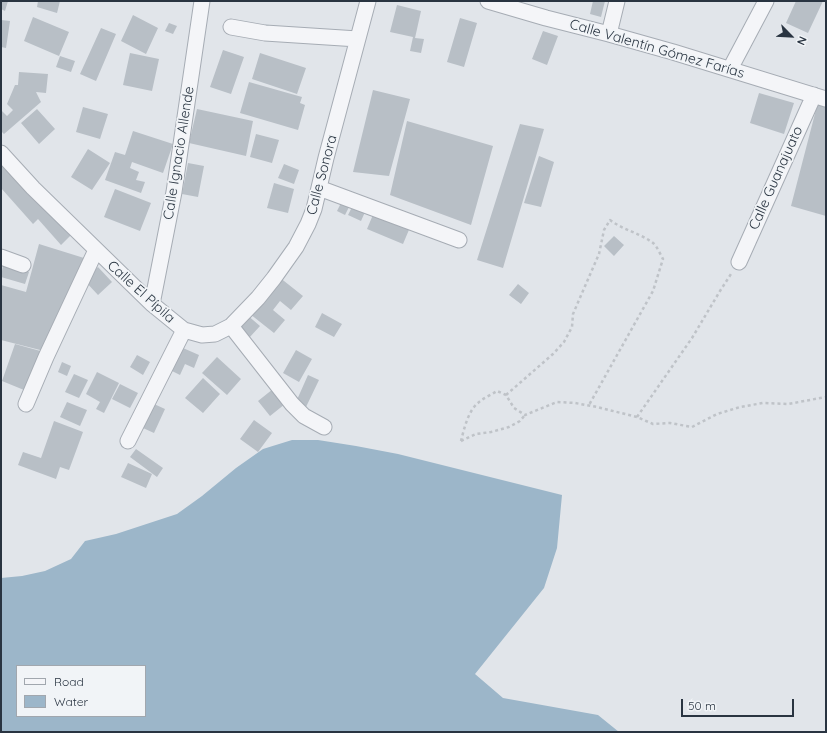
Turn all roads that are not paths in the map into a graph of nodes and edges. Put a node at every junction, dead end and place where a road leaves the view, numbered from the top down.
1 (202, 1) edge
2 (368, 1) edge
3 (488, 1) edge
4 (617, 1) edge
5 (766, 1) edge
6 (508, 4) edge
7 (230, 27) dead end
8 (609, 34) junction
9 (358, 39) junction
10 (730, 69) junction
11 (820, 97) edge
12 (1, 153) edge
13 (319, 188) junction
14 (459, 240) dead end
15 (96, 250) junction
16 (1, 257) edge
17 (739, 262) road end
18 (23, 265) dead end
19 (152, 304) junction
20 (231, 326) junction
21 (184, 330) junction
22 (26, 404) dead end
23 (324, 427) dead end
24 (128, 441) dead end

1 - 19 street, Calle Ignacio Allende
2 - 9 street, Calle Sonora
3 - 6 street, Calle Valentín Gómez Farías
4 - 8 street
5 - 10 street
6 - 8 street, Calle Valentín Gómez Farías
7 - 9 street
8 - 10 street, Calle Valentín Gómez Farías
9 - 13 street, Calle Sonora
10 - 11 street, Calle Valentín Gómez Farías
11 - 17 street, Calle Guanajuato
12 - 15 street, Calle El Pípila
13 - 14 street
13 - 20 street, Calle Sonora
15 - 19 street, Calle El Pípila
15 - 22 street
16 - 18 street
19 - 21 street, Calle El Pípila
20 - 21 street, Calle El Pípila
20 - 23 street
21 - 24 street

